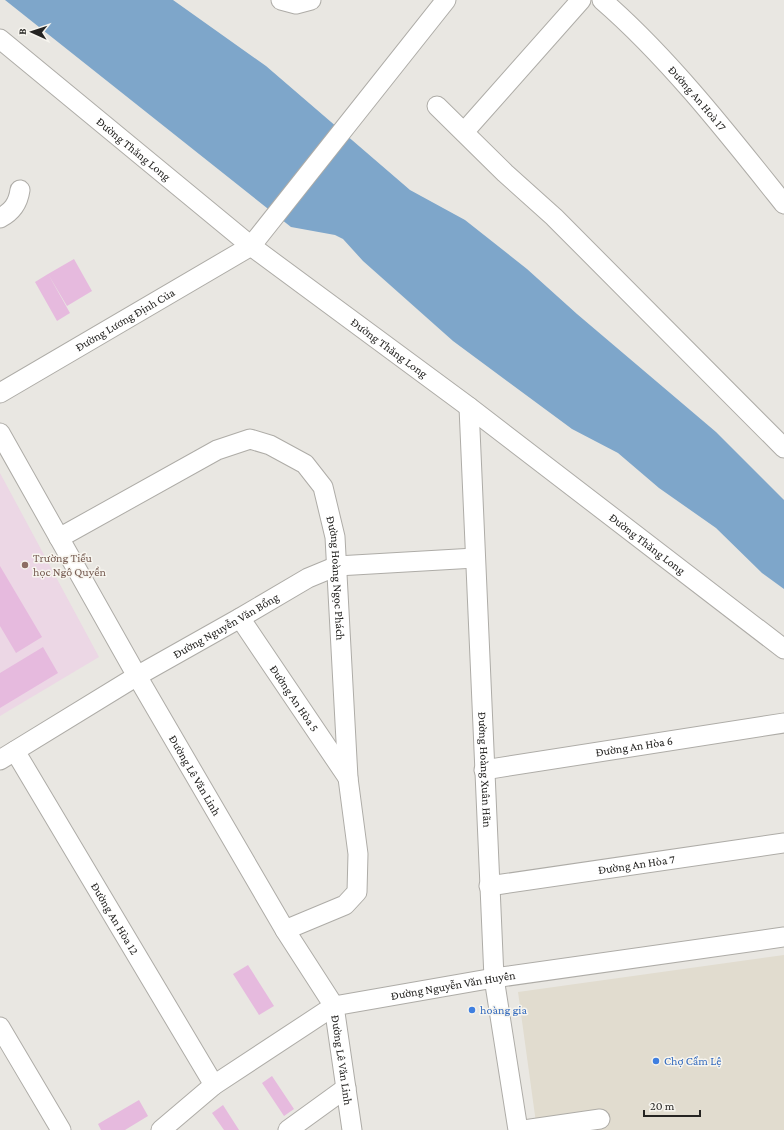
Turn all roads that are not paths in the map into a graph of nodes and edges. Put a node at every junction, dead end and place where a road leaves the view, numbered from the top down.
1 (281, 0) edge
2 (311, 0) edge
3 (446, 0) edge
4 (581, 0) edge
5 (602, 0) edge
6 (0, 39) edge
7 (437, 106) dead end
8 (464, 132) junction
9 (20, 190) dead end
10 (784, 204) edge
11 (0, 218) edge
12 (251, 246) junction
13 (0, 393) edge
14 (470, 407) junction
15 (0, 433) edge
16 (784, 448) edge
17 (59, 538) junction
18 (475, 558) junction
19 (337, 566) junction
20 (240, 618) junction
21 (784, 649) edge
22 (137, 676) junction
23 (784, 723) edge
24 (8, 756) edge
25 (484, 770) junction
26 (348, 778) junction
27 (784, 843) edge
28 (490, 886) junction
29 (285, 930) junction
30 (784, 937) edge
31 (494, 978) junction
32 (334, 1006) junction
33 (0, 1027) edge
34 (214, 1085) junction
35 (346, 1088) junction
36 (600, 1119) dead end
37 (60, 1130) edge
38 (161, 1130) edge
39 (288, 1130) edge
40 (352, 1130) edge
41 (518, 1130) edge
42 (524, 1130) edge

1 - 2 street
3 - 12 street
4 - 8 street
5 - 10 street, Đường An Hoà 17
6 - 12 street, Đường Thăng Long
7 - 8 street
8 - 16 street
9 - 11 street
12 - 13 street, Đường Lương Định Của
12 - 14 street, Đường Thăng Long
14 - 18 street, Đường Hoàng Xuân Hãn
14 - 21 street, Đường Thăng Long
15 - 17 street, Đường Lê Văn Linh
17 - 19 street, Đường Hoàng Ngọc Phách
17 - 22 street, Đường Lê Văn Linh
18 - 19 street, Đường Nguyễn Văn Bổng
18 - 25 street, Đường Hoàng Xuân Hãn
19 - 20 street, Đường Nguyễn Văn Bổng
19 - 26 street, Đường Hoàng Ngọc Phách
20 - 22 street, Đường Nguyễn Văn Bổng
20 - 26 street, Đường An Hòa 5
22 - 24 street, Đường Nguyễn Văn Bổng
22 - 29 street, Đường Lê Văn Linh
23 - 25 street, Đường An Hòa 6
24 - 34 street, Đường An Hòa 12
25 - 28 street, Đường Hoàng Xuân Hãn
26 - 29 street, Đường Hoàng Ngọc Phách
27 - 28 street, Đường An Hòa 7
28 - 31 street, Đường Hoàng Xuân Hãn
29 - 32 street, Đường Lê Văn Linh
30 - 31 street, Đường Nguyễn Văn Huyên
31 - 32 street, Đường Nguyễn Văn Huyên
31 - 41 street, Đường Hoàng Xuân Hãn
32 - 34 street, Đường Nguyễn Văn Huyên
32 - 35 street, Đường Lê Văn Linh
33 - 37 street
34 - 38 street, Đường Nguyễn Văn Huyên
35 - 39 street
35 - 40 street, Đường Lê Văn Linh
36 - 42 street

